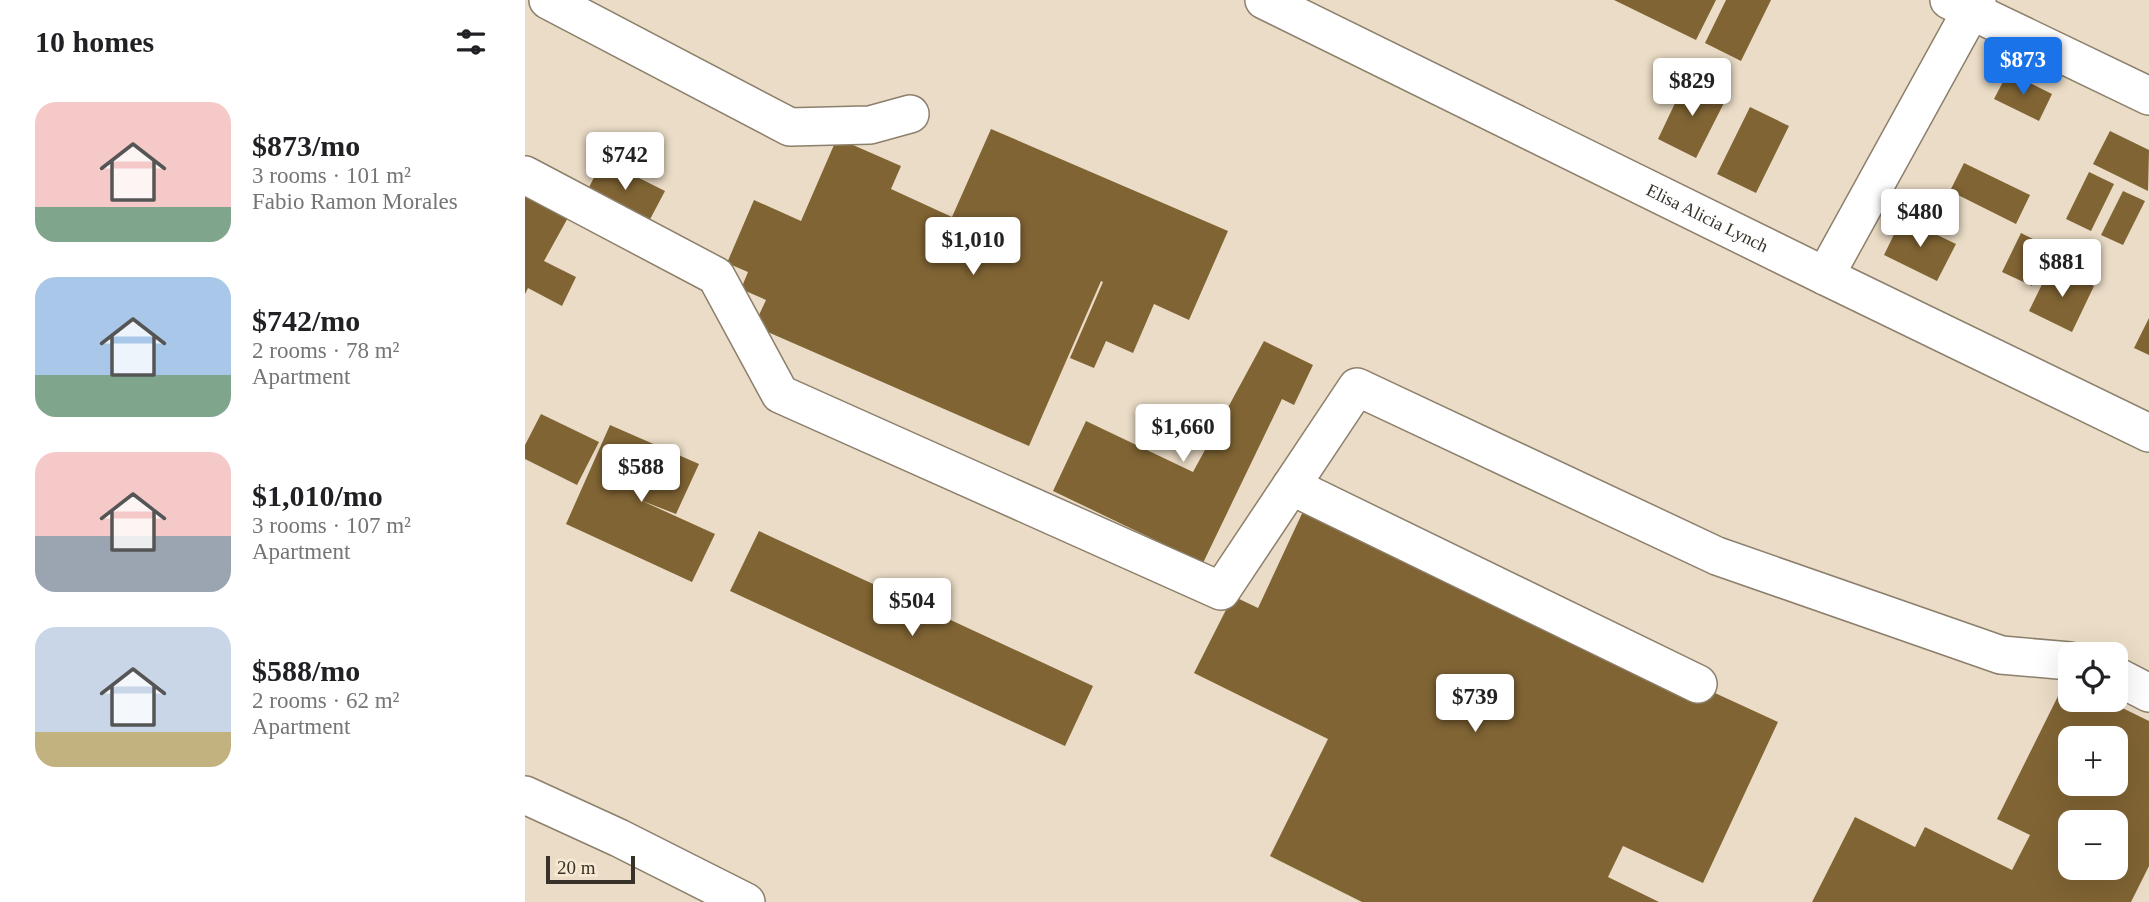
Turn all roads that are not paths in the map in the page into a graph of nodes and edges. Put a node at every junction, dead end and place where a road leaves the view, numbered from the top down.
1 (548, 0) edge
2 (1264, 0) edge
3 (1965, 4) edge
4 (2149, 96) edge
5 (910, 114) dead end
6 (525, 175) edge
7 (1825, 276) junction
8 (2149, 433) edge
9 (1291, 486) junction
10 (2058, 660) edge
11 (2128, 682) edge
12 (1698, 684) dead end
13 (2149, 693) edge
14 (525, 796) edge
15 (746, 902) edge

1 - 5 street
2 - 7 street, Elisa Alicia Lynch
3 - 4 street
3 - 7 street
6 - 9 street
7 - 8 street, Elisa Alicia Lynch
9 - 10 street
9 - 12 street
11 - 13 street
14 - 15 street

